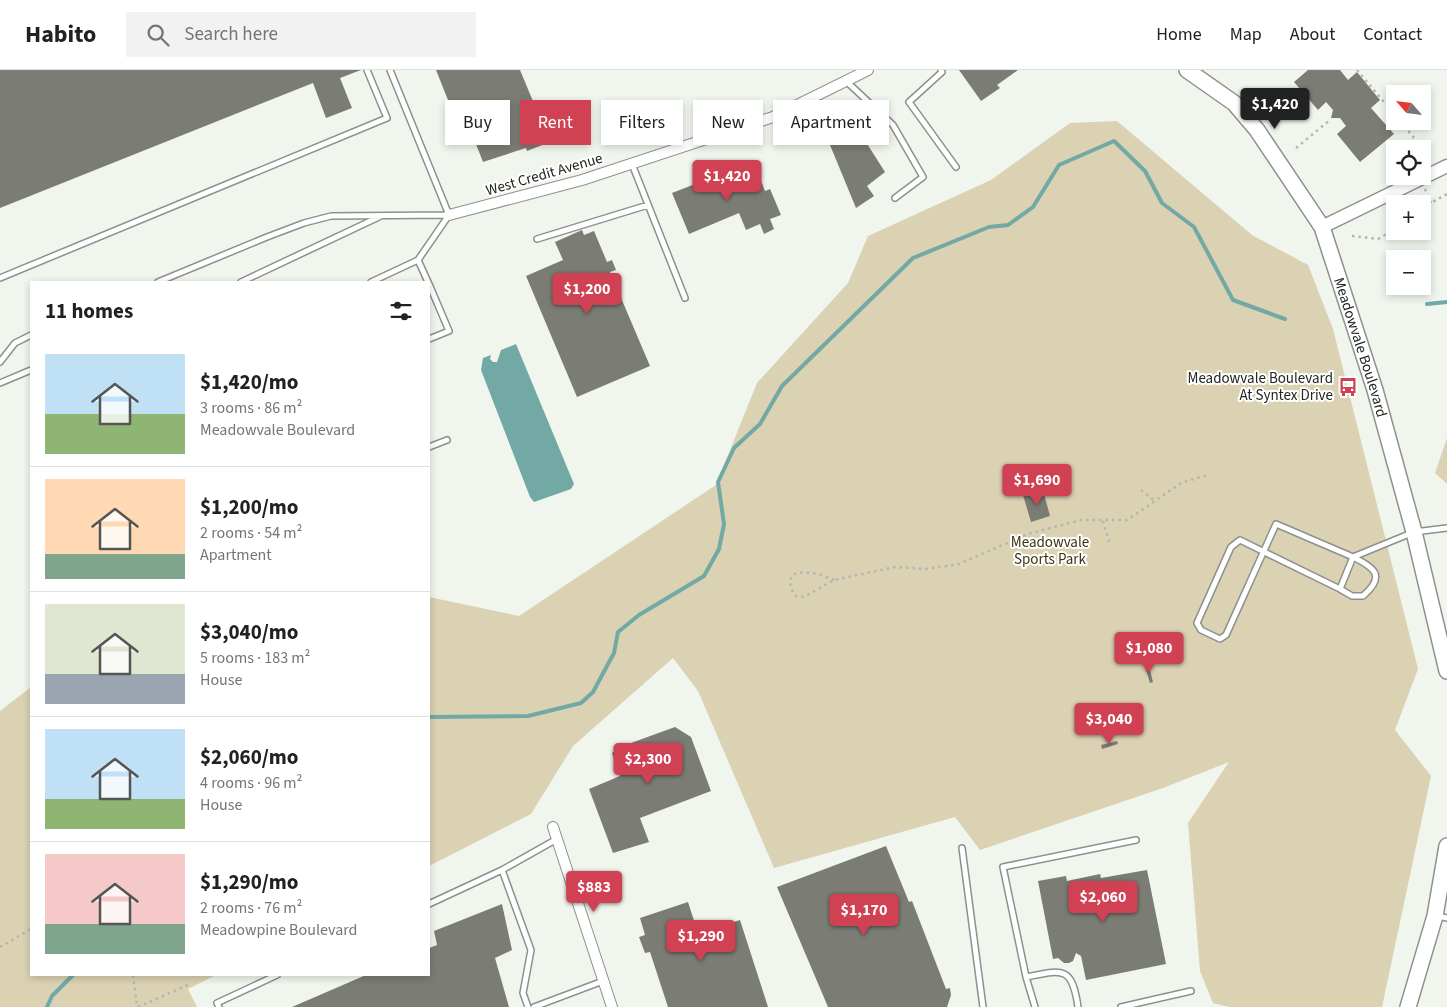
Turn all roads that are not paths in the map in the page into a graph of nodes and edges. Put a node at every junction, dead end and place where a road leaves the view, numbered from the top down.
1 (367, 70) edge
2 (390, 70) edge
3 (868, 70) edge
4 (941, 70) edge
5 (1187, 70) edge
6 (846, 81) junction
7 (632, 164) junction
8 (1447, 166) edge
9 (956, 167) dead end
10 (895, 198) dead end
11 (648, 205) junction
12 (449, 215) junction
13 (381, 216) junction
14 (1322, 227) junction
15 (537, 238) dead end
16 (418, 260) junction
17 (0, 278) edge
18 (160, 281) edge
19 (243, 281) edge
20 (373, 281) edge
21 (427, 281) edge
22 (430, 288) edge
23 (685, 298) dead end
24 (30, 335) edge
25 (430, 339) edge
26 (0, 362) edge
27 (30, 370) edge
28 (0, 383) edge
29 (447, 440) dead end
30 (430, 447) edge
31 (1447, 528) edge
32 (1414, 532) junction
33 (1264, 552) junction
34 (1353, 557) junction
35 (1340, 588) junction
36 (1447, 671) edge
37 (553, 827) dead end
38 (557, 839) junction
39 (1136, 840) dead end
40 (1447, 846) edge
41 (962, 848) dead end
42 (502, 870) junction
43 (430, 904) edge
44 (1441, 917) edge
45 (275, 976) edge
46 (1026, 977) junction
47 (603, 981) junction
48 (1191, 991) dead end
49 (219, 1007) edge
50 (528, 1007) edge
51 (534, 1007) edge
52 (612, 1007) edge
53 (983, 1007) edge
54 (1035, 1007) edge
55 (1078, 1007) edge
56 (1121, 1007) edge
57 (1408, 1007) edge

1 - 17 lane
2 - 12 lane
3 - 6 street, West Credit Avenue
4 - 9 lane
5 - 14 main road, Meadowvale Boulevard
6 - 7 street, West Credit Avenue
6 - 10 lane
7 - 11 lane
7 - 12 street, West Credit Avenue
8 - 14 street
11 - 15 lane
11 - 23 lane
12 - 13 lane
12 - 16 lane
13 - 18 lane
13 - 19 lane
14 - 32 main road, Meadowvale Boulevard
16 - 20 lane
16 - 21 lane
22 - 25 lane
24 - 26 lane
27 - 28 lane
29 - 30 lane
31 - 32 lane
32 - 34 lane
32 - 36 main road, Meadowvale Boulevard
33 - 33 lane
33 - 34 lane
33 - 35 lane
34 - 35 lane
34 - 35 lane
37 - 38 street
38 - 42 lane
38 - 47 street
39 - 46 lane
40 - 44 main road
41 - 53 lane
42 - 43 lane
42 - 50 lane
44 - 57 main road
45 - 49 lane
46 - 54 lane
46 - 55 lane
47 - 51 lane
47 - 52 street
48 - 56 lane

